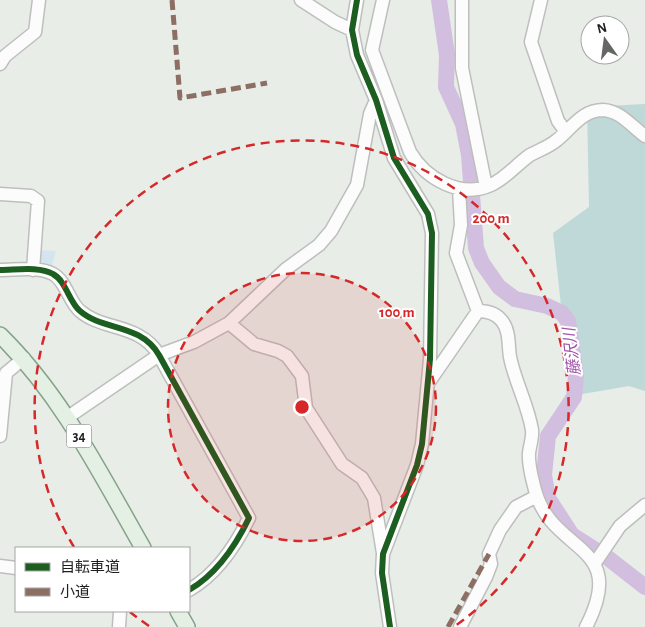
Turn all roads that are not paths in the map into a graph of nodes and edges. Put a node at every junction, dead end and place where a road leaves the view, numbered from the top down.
1 (39, 0) edge
2 (301, 0) edge
3 (357, 0) edge
4 (383, 0) edge
5 (462, 0) edge
6 (541, 0) edge
7 (352, 30) junction
8 (0, 64) edge
9 (376, 100) junction
10 (566, 132) junction
11 (645, 136) edge
12 (484, 187) junction
13 (461, 189) junction
14 (0, 194) edge
15 (0, 270) edge
16 (33, 270) junction
17 (478, 311) junction
18 (229, 323) junction
19 (0, 335) edge
20 (160, 355) junction
21 (24, 358) junction
22 (428, 384) junction
23 (68, 417) junction
24 (0, 436) edge
25 (537, 496) junction
26 (645, 505) edge
27 (142, 547) edge
28 (383, 554) junction
29 (595, 563) junction
30 (0, 566) edge
31 (15, 568) edge
32 (190, 589) edge
33 (120, 612) edge
34 (178, 612) edge
35 (119, 627) edge
36 (186, 627) edge
37 (390, 627) edge
38 (460, 627) edge
39 (586, 627) edge

1 - 8 street
2 - 7 street
3 - 7 street
4 - 13 street
5 - 12 street
6 - 10 street
7 - 9 street
9 - 18 street
9 - 22 street
10 - 11 street
10 - 12 street
12 - 13 street
13 - 17 street
14 - 16 street
15 - 16 street
16 - 20 street
17 - 22 street
17 - 25 street
18 - 20 street
18 - 28 street
19 - 21 main road, 34
20 - 23 street
20 - 32 street
21 - 23 main road, 34
21 - 24 street
22 - 28 street
23 - 27 main road, 34
25 - 29 street
25 - 38 street
26 - 29 street
28 - 37 street
29 - 39 street
30 - 31 street
33 - 35 street
34 - 36 main road

